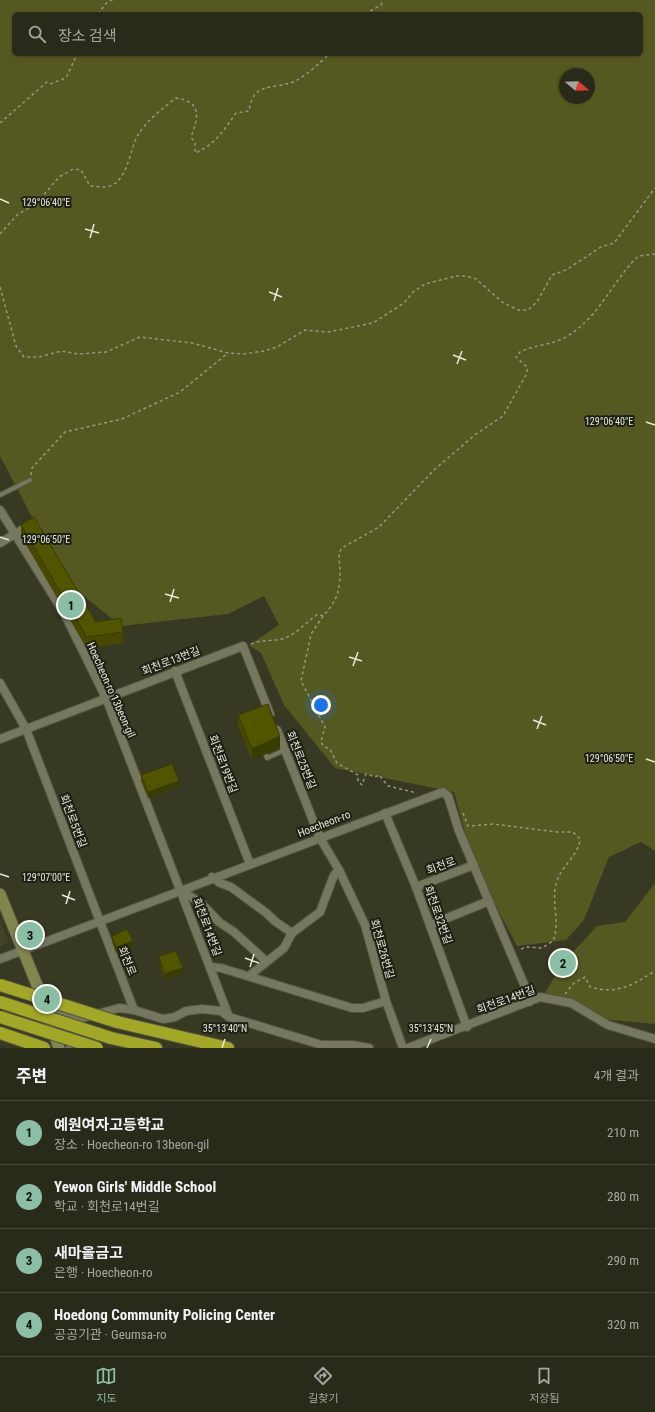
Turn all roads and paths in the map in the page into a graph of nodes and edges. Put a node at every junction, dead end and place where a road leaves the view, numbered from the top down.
1 (113, 0) edge
2 (383, 0) edge
3 (100, 12) edge
4 (368, 12) edge
5 (76, 56) edge
6 (326, 56) edge
7 (0, 124) edge
8 (655, 188) edge
9 (0, 234) edge
10 (655, 254) edge
11 (0, 287) edge
12 (228, 353) junction
13 (30, 480) joint
14 (0, 495) edge
15 (0, 510) edge
16 (32, 524) edge
17 (14, 534) junction
18 (0, 542) edge
19 (243, 646) junction
20 (175, 671) junction
21 (0, 683) edge
22 (106, 698) junction
23 (26, 729) junction
24 (0, 739) edge
25 (262, 744) edge
26 (285, 750) junction
27 (385, 813) junction
28 (320, 838) junction
29 (250, 864) junction
30 (474, 865) junction
31 (339, 870) junction
32 (212, 878) junction
33 (416, 887) junction
34 (182, 892) junction
35 (0, 894) edge
36 (490, 901) junction
37 (99, 921) junction
38 (430, 925) junction
39 (292, 933) junction
40 (22, 949) junction
41 (0, 959) edge
42 (266, 962) junction
43 (210, 967) junction
44 (655, 971) edge
45 (249, 976) junction
46 (0, 985) edge
47 (386, 1001) junction
48 (556, 1001) junction
49 (0, 1002) edge
50 (529, 1002) junction
51 (45, 1010) junction
52 (134, 1010) junction
53 (0, 1017) edge
54 (230, 1017) junction
55 (78, 1019) junction
56 (467, 1027) junction
57 (0, 1032) edge
58 (655, 1039) edge
59 (44, 1048) edge
60 (59, 1048) edge
61 (70, 1048) edge
62 (97, 1048) edge
63 (156, 1048) edge
64 (228, 1048) edge
65 (369, 1048) edge
66 (403, 1048) edge
67 (408, 1048) edge

1 - 3 path
2 - 4 path
5 - 7 path
6 - 9 path
8 - 12 path
10 - 19 path
11 - 12 path
12 - 13 path
13 - 14 lane
15 - 17 street, Hoecheon-ro 13beon-gil
16 - 17 street
17 - 18 street
17 - 22 street, Hoecheon-ro 13beon-gil
19 - 20 street, 회천로13번길
19 - 26 street, 회천로25번길
20 - 22 street, 회천로13번길
20 - 29 street, 회천로19번길
21 - 23 street, 회천로5번길
22 - 23 street
22 - 34 street, Hoecheon-ro 13beon-gil
23 - 24 street
23 - 37 street, 회천로5번길
25 - 26 lane
26 - 28 street, 회천로25번길
27 - 28 street, Hoecheon-ro
27 - 30 street, Hoecheon-ro
27 - 33 street, 회천로32번길
28 - 29 street, Hoecheon-ro
28 - 31 street, 회천로26번길
29 - 32 street, Hoecheon-ro
30 - 33 street, 회천로
30 - 36 street, Hoecheon-ro
31 - 39 street
31 - 47 street, 회천로26번길
32 - 34 street, Hoecheon-ro
32 - 39 street
33 - 38 street, 회천로32번길
34 - 37 street, Hoecheon-ro
34 - 42 street, 회천로14번길
34 - 43 street, 회천로14번길
35 - 40 main road
36 - 38 street
36 - 50 street, Hoecheon-ro
37 - 40 street, Hoecheon-ro
37 - 52 street, 회천로
38 - 56 street, 회천로32번길
39 - 42 street
40 - 41 street, Hoecheon-ro
40 - 51 main road
42 - 45 street
43 - 45 street, 회천로14번길
43 - 54 street, 회천로14번길
44 - 48 path
45 - 47 street, 회천로14번길
46 - 64 highway, bridge
47 - 66 street, 회천로26번길
48 - 50 street, 회천로14번길
48 - 58 street, 회천로14번길
49 - 63 highway, bridge
50 - 56 street, 회천로14번길
51 - 55 street
51 - 60 main road
52 - 54 street
52 - 55 street
53 - 62 highway, bridge
54 - 65 street
55 - 61 street
56 - 67 street, 회천로14번길
57 - 59 highway

